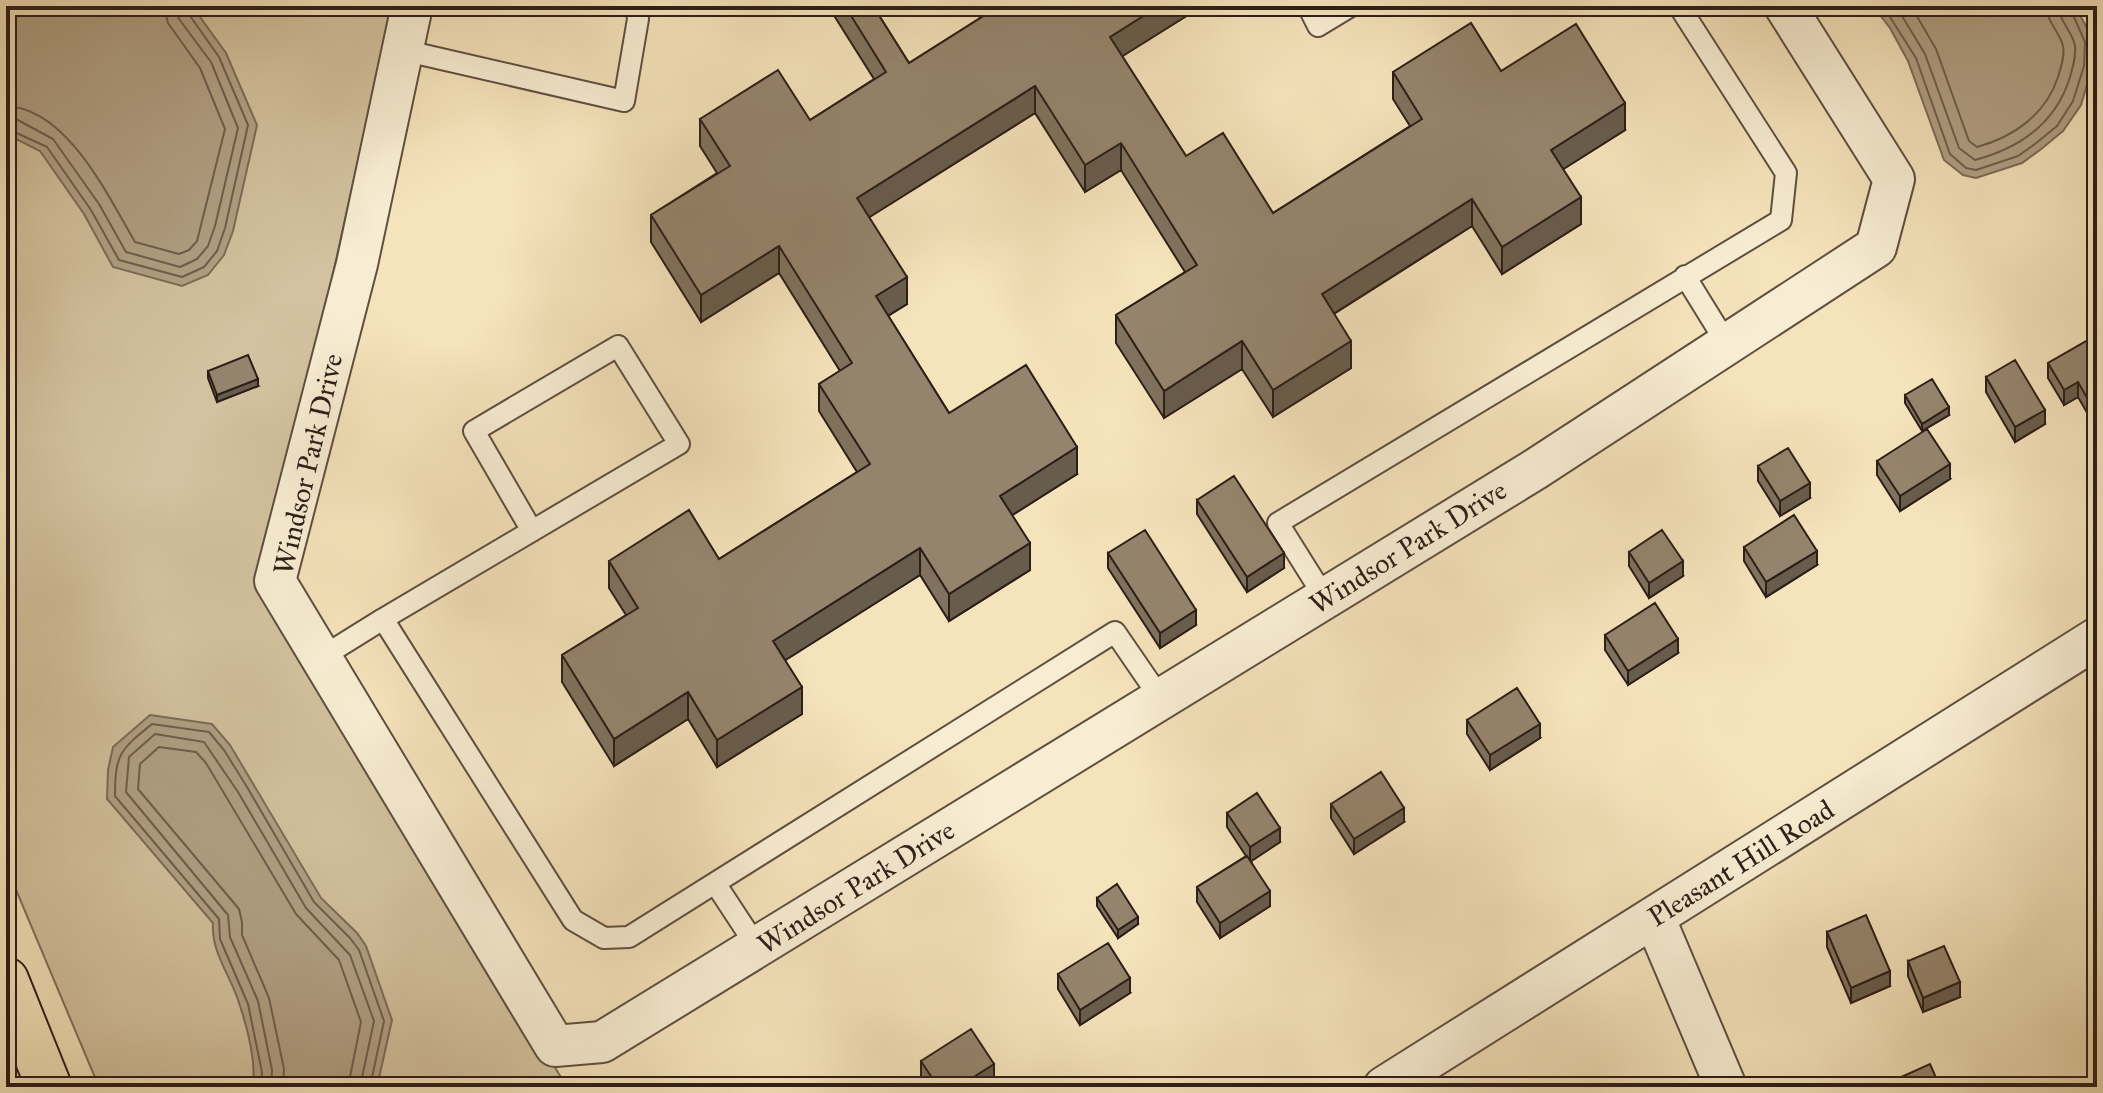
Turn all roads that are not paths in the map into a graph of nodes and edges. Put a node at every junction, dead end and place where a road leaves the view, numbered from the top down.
1 (412, 6) edge
2 (636, 6) edge
3 (1308, 6) edge
4 (1351, 6) edge
5 (1679, 6) edge
6 (1785, 6) edge
7 (402, 50) junction
8 (1685, 276) junction
9 (1727, 344) junction
10 (532, 531) junction
11 (1325, 598) junction
12 (383, 619) junction
13 (2097, 638) edge
14 (322, 657) junction
15 (1161, 699) junction
16 (715, 883) junction
17 (1654, 917) junction
18 (757, 947) junction
19 (6, 980) edge
20 (49, 1087) edge
21 (1384, 1087) edge
22 (1726, 1087) edge

1 - 7 street, Windsor Park Drive
2 - 7 lane
3 - 4 lane
5 - 8 lane
6 - 9 street, Windsor Park Drive
7 - 14 street, Windsor Park Drive
8 - 9 lane
8 - 11 lane
9 - 11 street, Windsor Park Drive
10 - 10 lane
10 - 12 lane
11 - 15 street, Windsor Park Drive
12 - 14 lane
12 - 16 lane
13 - 17 street, Pleasant Hill Road
14 - 18 street, Windsor Park Drive
15 - 16 lane
15 - 18 street, Windsor Park Drive
16 - 18 lane
17 - 21 street, Pleasant Hill Road
17 - 22 street
19 - 20 main road

